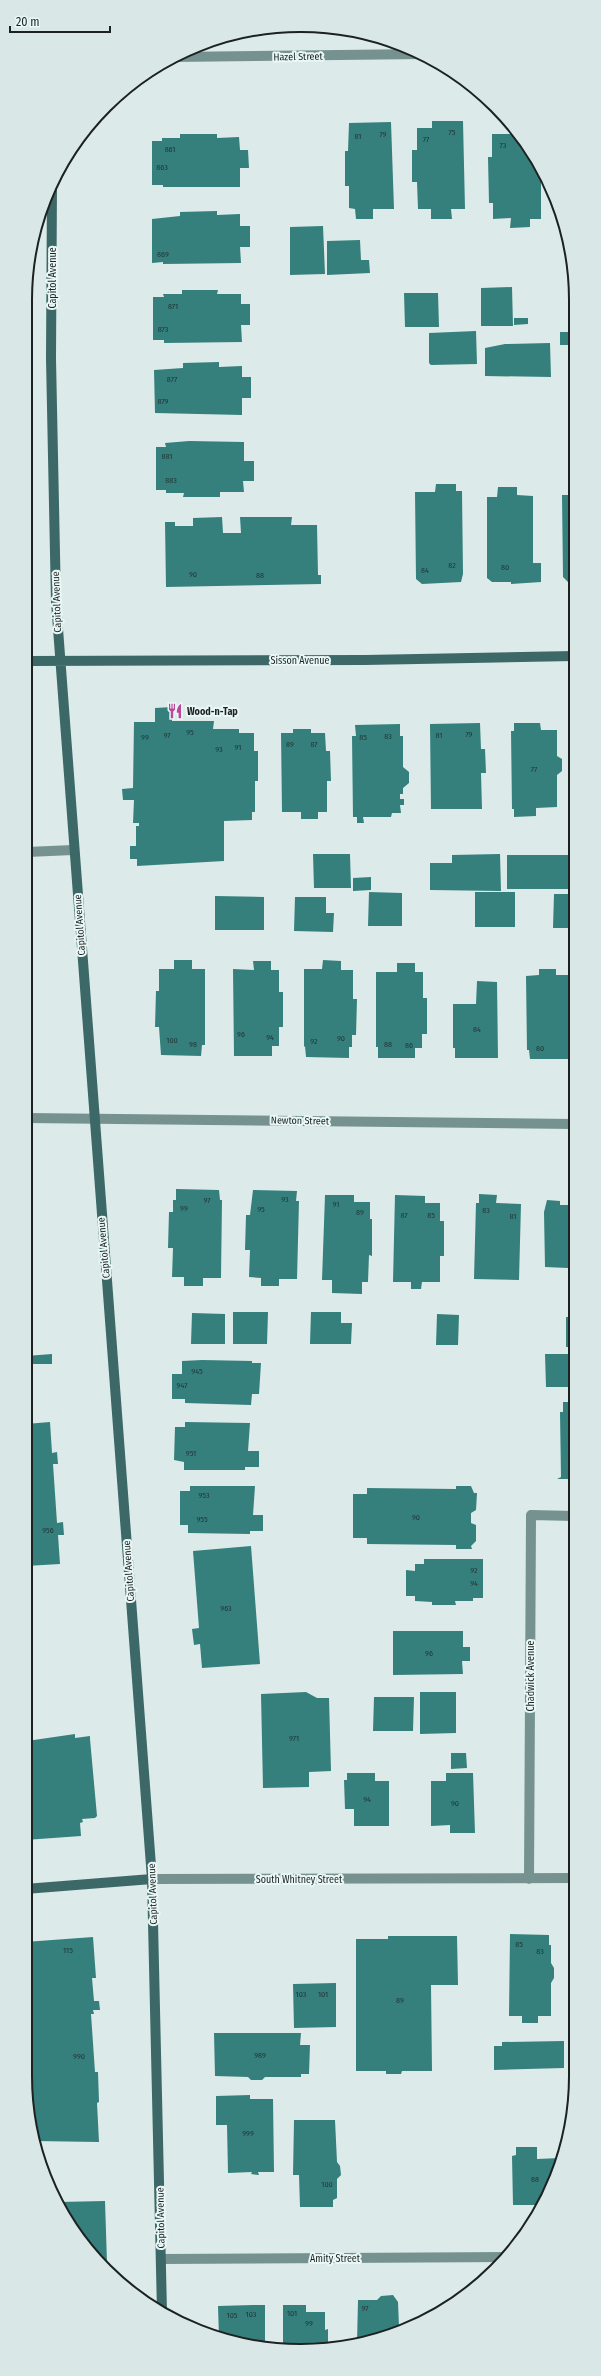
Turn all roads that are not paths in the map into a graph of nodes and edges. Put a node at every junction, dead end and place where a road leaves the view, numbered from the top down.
1 (407, 54) edge
2 (188, 57) edge
3 (52, 198) edge
4 (569, 656) edge
5 (59, 660) junction
6 (32, 661) edge
7 (73, 850) junction
8 (32, 852) edge
9 (32, 1118) edge
10 (94, 1118) junction
11 (569, 1124) edge
12 (569, 1516) edge
13 (529, 1878) junction
14 (569, 1878) edge
15 (152, 1879) junction
16 (32, 1888) edge
17 (499, 2256) edge
18 (161, 2259) junction
19 (162, 2306) edge

1 - 2 street, Hazel Street
3 - 5 main road, Capitol Avenue
4 - 5 main road, Sisson Avenue
5 - 6 main road, Sisson Avenue
5 - 7 main road, Capitol Avenue
7 - 8 street
7 - 10 main road, Capitol Avenue
9 - 10 street, Newton Street
10 - 11 street, Newton Street
10 - 15 main road, Capitol Avenue
12 - 13 street, Chadwick Avenue
13 - 14 street, South Whitney Street
13 - 15 street, South Whitney Street
15 - 16 main road, South Whitney Street
15 - 18 main road, Capitol Avenue
17 - 18 street, Amity Street
18 - 19 main road, Capitol Avenue

